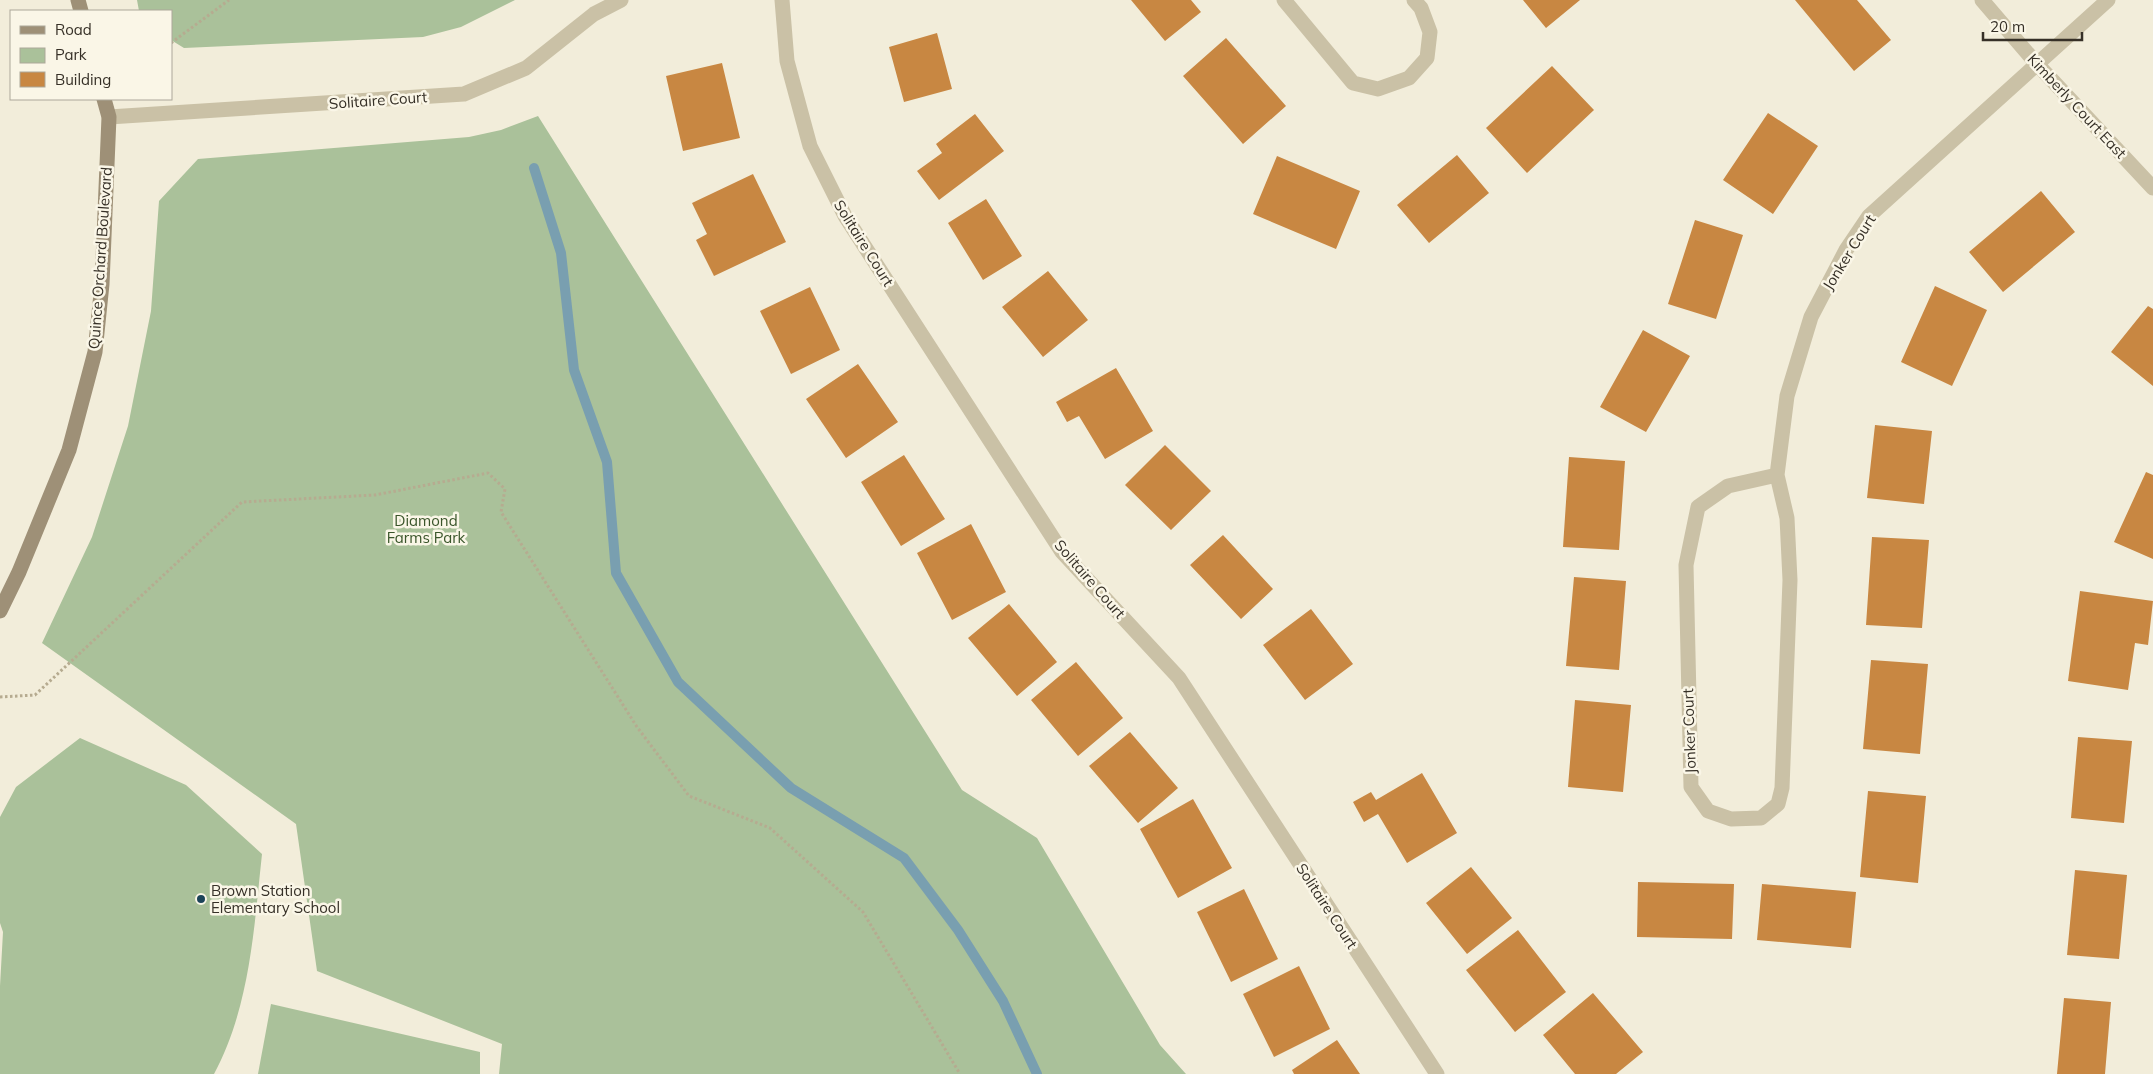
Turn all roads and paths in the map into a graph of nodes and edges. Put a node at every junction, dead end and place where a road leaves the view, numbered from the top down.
1 (229, 0) edge
2 (621, 0) edge
3 (782, 0) edge
4 (1284, 0) edge
5 (1414, 0) edge
6 (1982, 0) edge
7 (2108, 0) edge
8 (172, 42) edge
9 (2036, 63) junction
10 (104, 100) edge
11 (109, 117) junction
12 (2153, 188) edge
13 (1777, 475) junction
14 (0, 611) edge
15 (0, 697) edge
16 (960, 1074) edge
17 (1437, 1074) edge

1 - 8 path
2 - 11 street, Solitaire Court
3 - 17 street, Solitaire Court
4 - 5 street
6 - 9 street, Kimberly Court East
7 - 9 street, Jonker Court
9 - 12 street, Kimberly Court East
9 - 13 street, Jonker Court
10 - 11 street, Quince Orchard Boulevard
11 - 14 street, Quince Orchard Boulevard
13 - 13 street, Jonker Court
15 - 16 path

